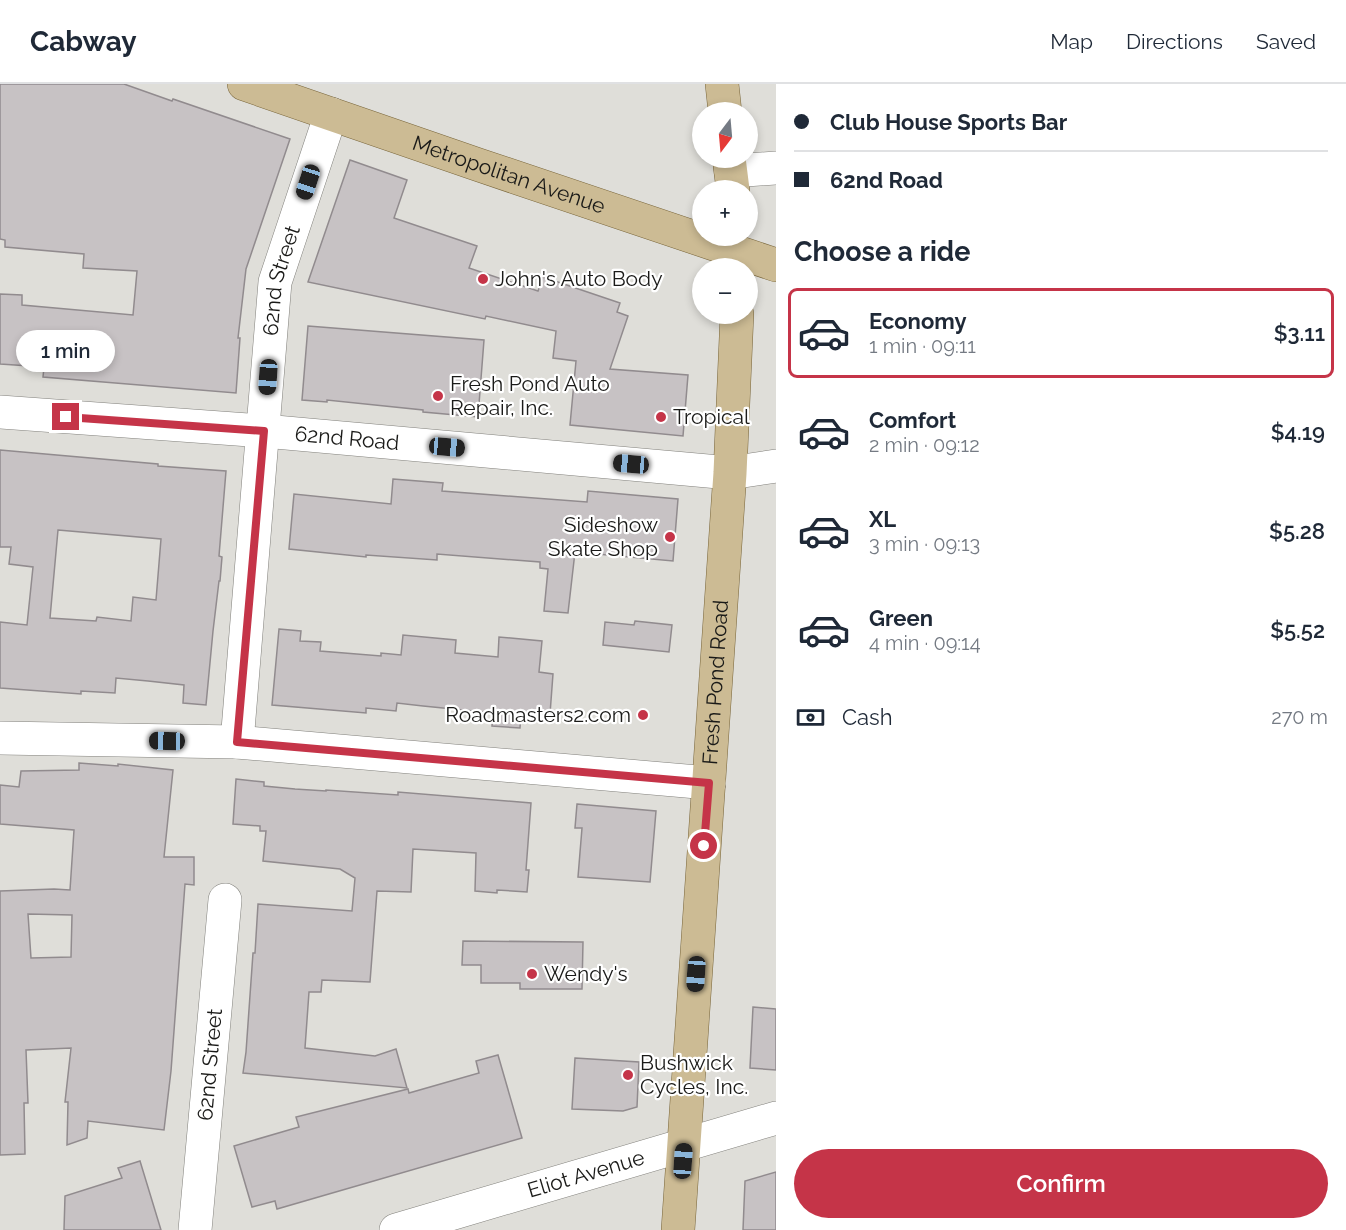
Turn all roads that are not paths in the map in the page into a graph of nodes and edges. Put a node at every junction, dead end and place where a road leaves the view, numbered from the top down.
1 (244, 84) edge
2 (722, 84) edge
3 (724, 102) edge
4 (330, 114) junction
5 (776, 168) edge
6 (731, 173) edge
7 (737, 252) edge
8 (776, 265) edge
9 (737, 324) edge
10 (0, 412) edge
11 (264, 431) junction
12 (776, 466) edge
13 (730, 472) junction
14 (0, 738) edge
15 (237, 742) junction
16 (709, 783) junction
17 (225, 900) dead end
18 (776, 1118) edge
19 (684, 1144) junction
20 (195, 1230) edge
21 (396, 1230) edge
22 (678, 1230) edge

1 - 4 main road, Metropolitan Avenue
2 - 3 main road
4 - 7 main road, Metropolitan Avenue
4 - 11 street, 62nd Street
5 - 6 street
7 - 8 main road, Metropolitan Avenue
9 - 13 main road, Fresh Pond Road
10 - 11 street, 62nd Road
11 - 13 street, 62nd Road
11 - 15 street, 62nd Street
12 - 13 street, 62nd Road
13 - 16 main road, Fresh Pond Road
14 - 15 street
15 - 16 street
16 - 19 main road, Fresh Pond Road
17 - 20 street, 62nd Street
18 - 19 street, Eliot Avenue
19 - 21 street, Eliot Avenue
19 - 22 main road, Fresh Pond Road

